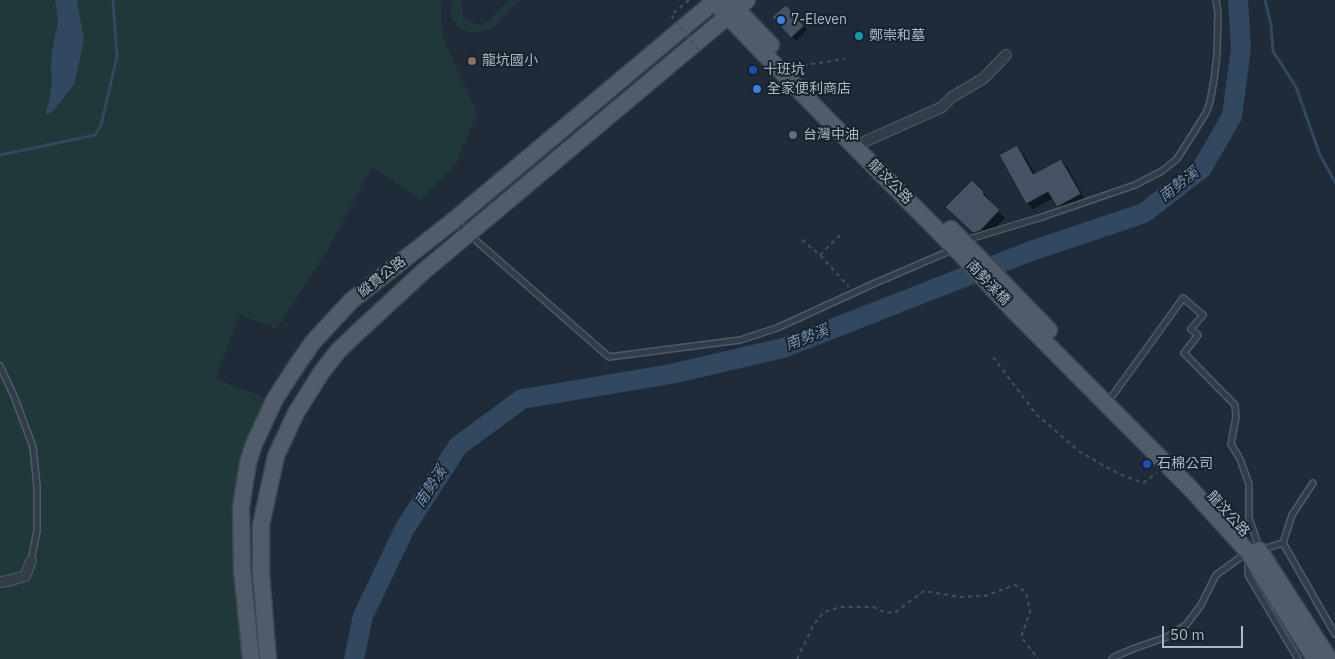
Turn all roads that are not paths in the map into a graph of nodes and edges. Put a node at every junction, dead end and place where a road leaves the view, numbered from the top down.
1 (1216, 0) edge
2 (726, 4) edge
3 (1006, 55) dead end
4 (804, 87) junction
5 (833, 119) junction
6 (864, 142) junction
7 (453, 221) junction
8 (468, 234) junction
9 (964, 249) junction
10 (1017, 305) joint
11 (0, 366) edge
12 (1110, 399) junction
13 (1313, 483) dead end
14 (1283, 543) junction
15 (1254, 551) junction
16 (32, 561) joint
17 (0, 582) edge
18 (1335, 634) edge
19 (251, 659) edge
20 (268, 659) edge
21 (1112, 659) edge
22 (1298, 659) edge
23 (1315, 659) edge
24 (1329, 659) edge

1 - 9 lane
2 - 4 main road, 龍汶公路
2 - 4 main road, 龍汶公路
2 - 7 main road, 縱貫公路
2 - 8 main road, 縱貫公路
3 - 6 street
4 - 5 main road, 龍汶公路
5 - 6 main road, 龍汶公路
5 - 9 main road, 龍汶公路
6 - 9 main road, 龍汶公路
7 - 8 lane
7 - 19 main road, 縱貫公路
8 - 9 lane
8 - 20 main road, 縱貫公路
9 - 10 main road, 南勢溪橋
10 - 12 main road, 龍汶公路
11 - 16 lane
12 - 15 main road, 龍汶公路
12 - 15 main road, 龍汶公路
12 - 15 lane
13 - 14 lane
14 - 15 lane
14 - 18 lane
15 - 21 lane
15 - 22 lane
15 - 23 main road, 龍汶公路
15 - 24 main road, 龍汶公路
16 - 17 street

